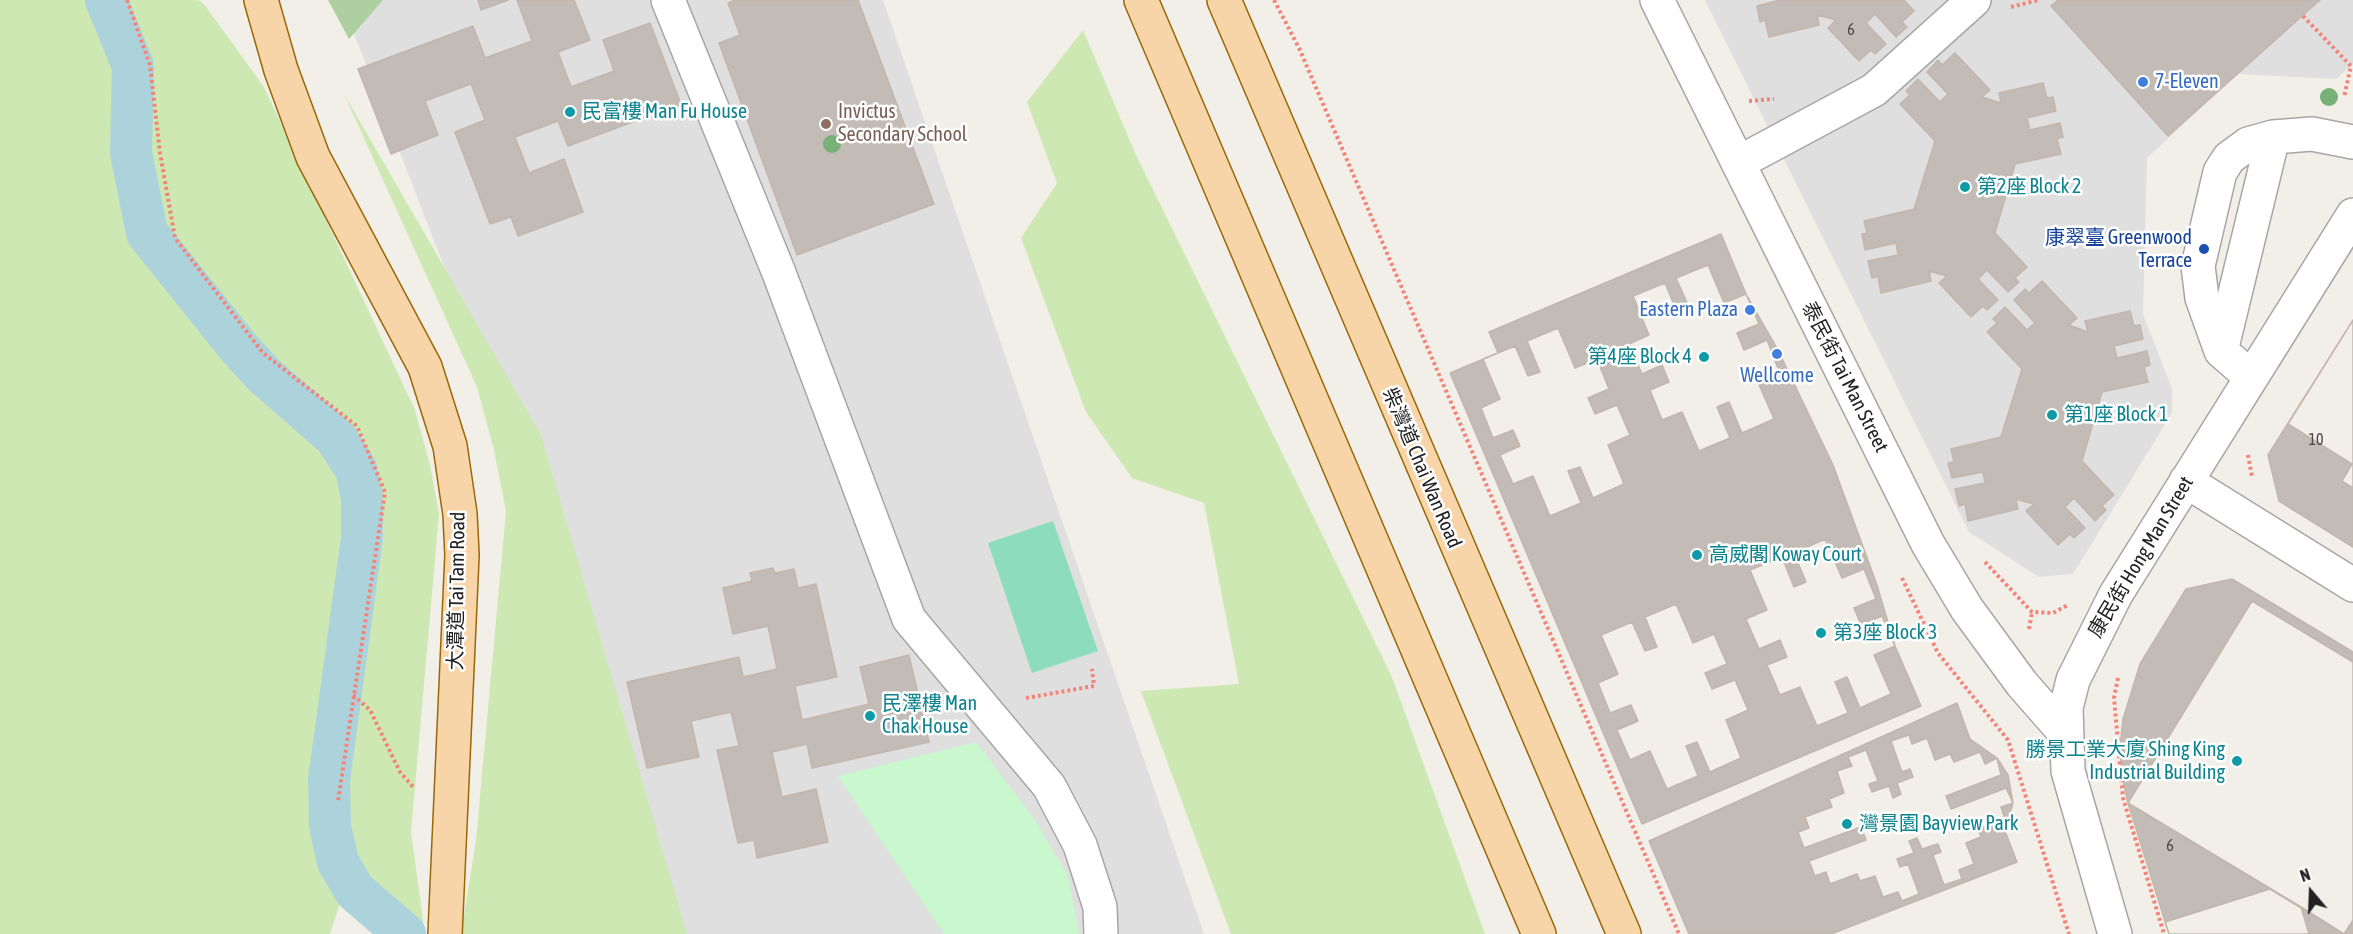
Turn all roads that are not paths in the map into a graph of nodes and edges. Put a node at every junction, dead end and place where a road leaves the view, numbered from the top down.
1 (261, 0) edge
2 (668, 0) edge
3 (1141, 0) edge
4 (1224, 0) edge
5 (1657, 0) edge
6 (1974, 0) edge
7 (2273, 137) junction
8 (2353, 142) edge
9 (1738, 163) junction
10 (2353, 215) edge
11 (2221, 351) junction
12 (2251, 377) junction
13 (2186, 481) junction
14 (2353, 585) edge
15 (2065, 733) junction
16 (445, 934) edge
17 (1101, 934) edge
18 (1539, 934) edge
19 (1624, 934) edge
20 (2115, 934) edge

1 - 16 main road, 大潭道 Tai Tam Road
2 - 17 street
3 - 18 main road
4 - 19 main road, 柴灣道 Chai Wan Road
5 - 9 street, 泰民街 Tai Man Street
6 - 9 street
7 - 8 street
7 - 11 street
7 - 11 street
9 - 15 street, 泰民街 Tai Man Street
10 - 12 street, 康民街 Hong Man Street
11 - 12 street
12 - 13 street, 康民街 Hong Man Street
13 - 14 street
13 - 15 street, 康民街 Hong Man Street
15 - 20 street, 康民街 Hong Man Street

